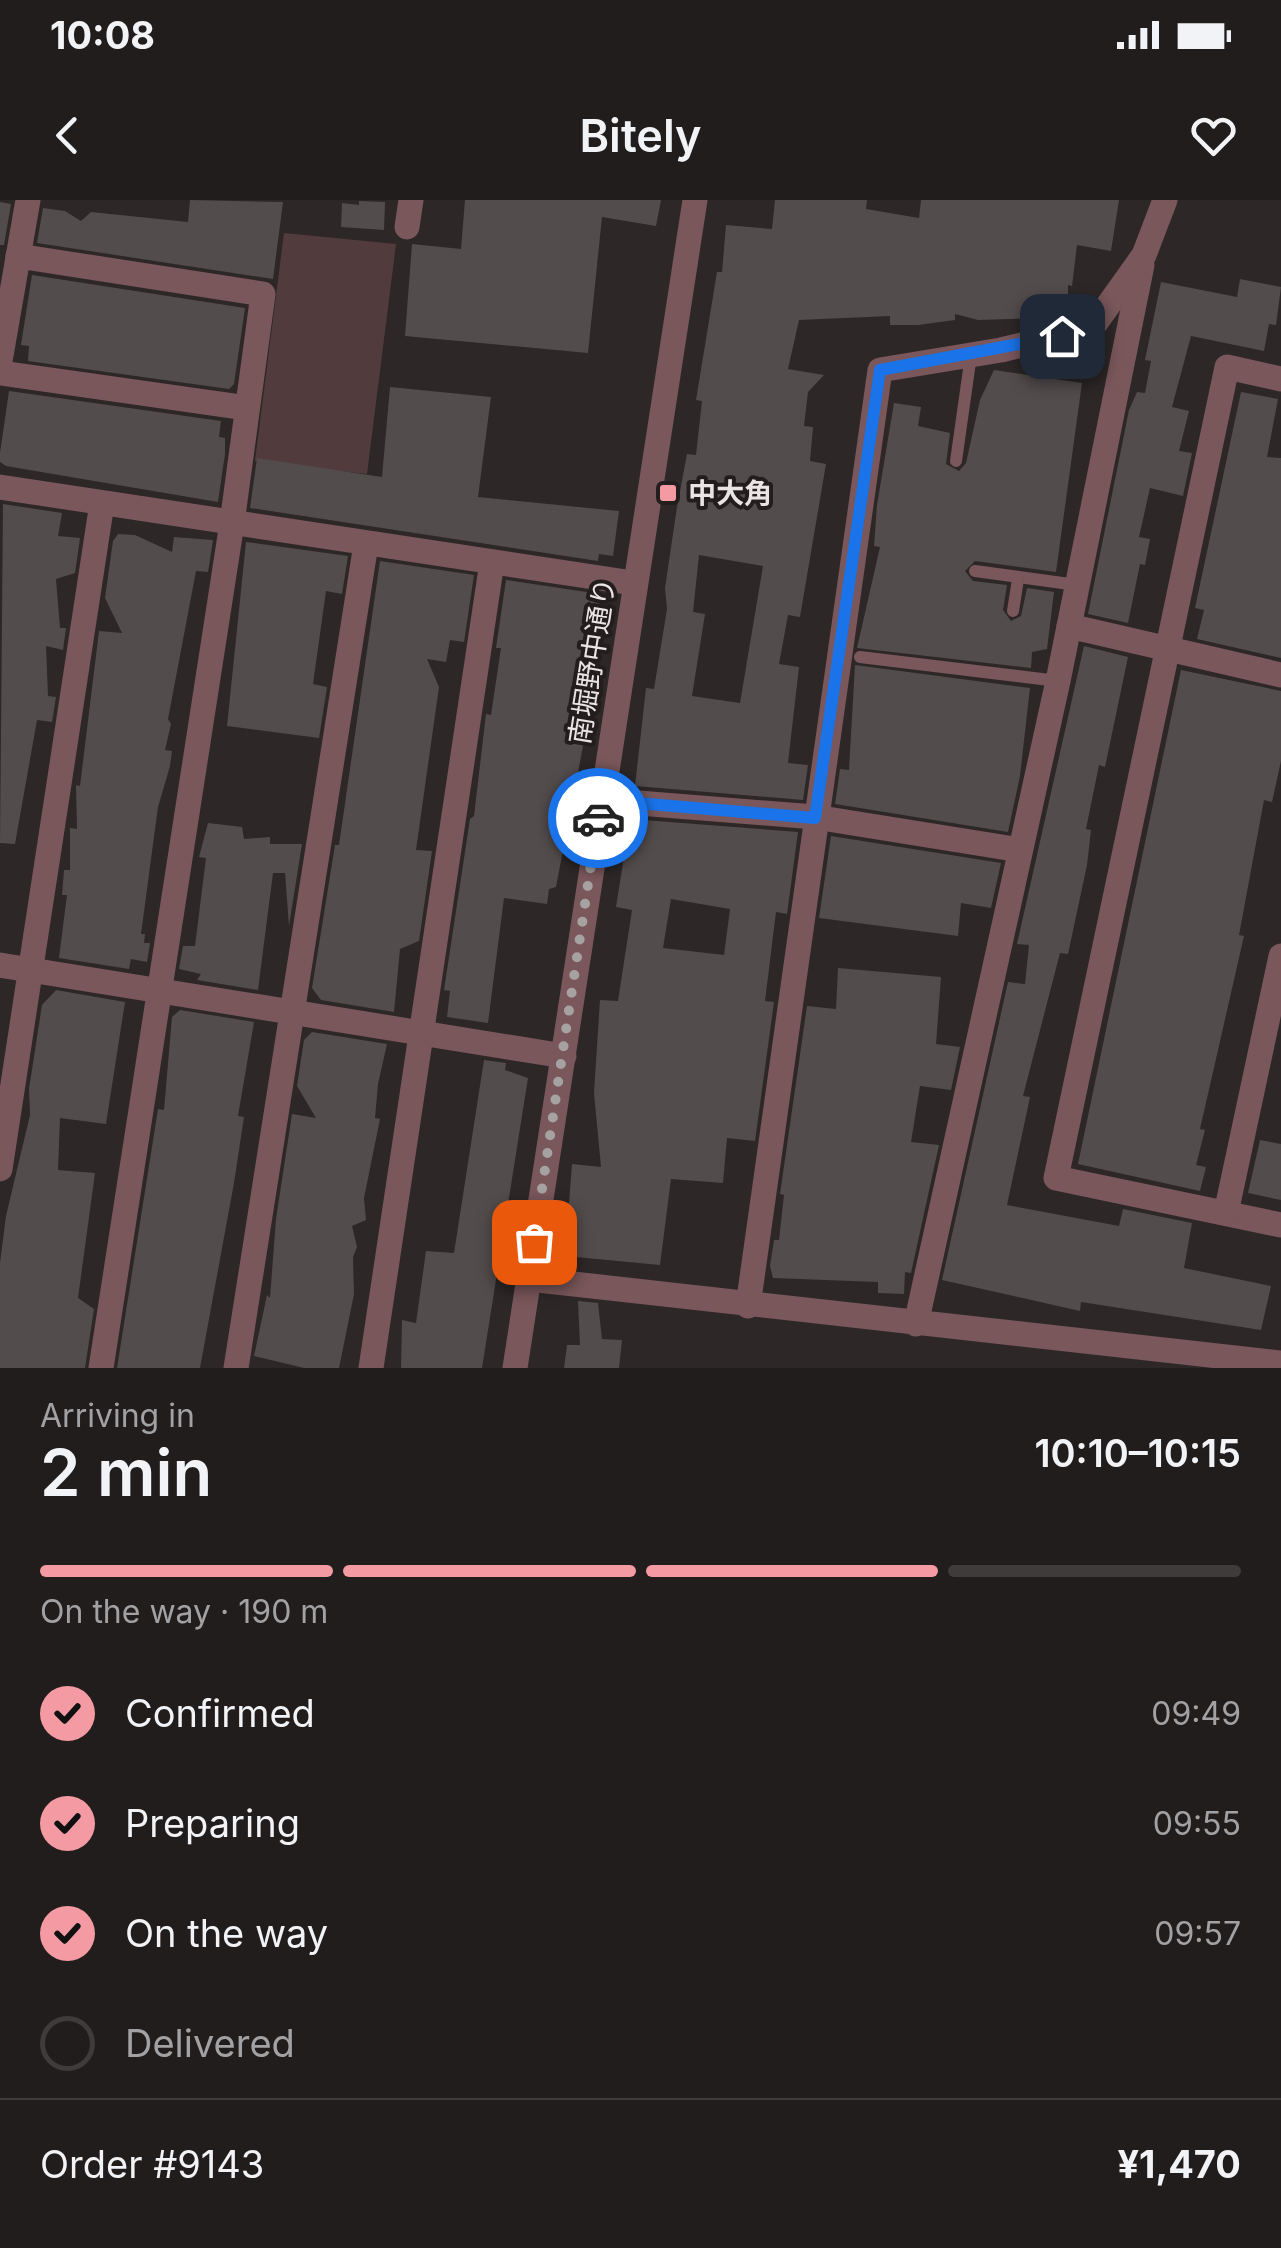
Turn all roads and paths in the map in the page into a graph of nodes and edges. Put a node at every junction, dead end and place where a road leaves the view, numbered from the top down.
1 (28, 200) edge
2 (411, 200) edge
3 (695, 200) edge
4 (1164, 200) edge
5 (407, 227) dead end
6 (1144, 255) junction
7 (11, 269) edge
8 (970, 354) junction
9 (0, 361) edge
10 (0, 372) edge
11 (1281, 379) edge
12 (247, 408) junction
13 (956, 461) dead end
14 (0, 488) edge
15 (102, 503) junction
16 (232, 523) junction
17 (366, 544) junction
18 (492, 562) junction
19 (975, 571) dead end
20 (1018, 579) junction
21 (633, 583) junction
22 (1077, 585) junction
23 (1013, 611) dead end
24 (1069, 626) junction
25 (1166, 647) junction
26 (860, 657) dead end
27 (1281, 675) edge
28 (1058, 681) junction
29 (601, 800) junction
30 (815, 818) junction
31 (1020, 850) junction
32 (1281, 956) edge
33 (0, 965) edge
34 (30, 970) junction
35 (160, 991) junction
36 (292, 1012) junction
37 (421, 1034) junction
38 (564, 1056) junction
39 (0, 1169) edge
40 (1226, 1212) junction
41 (1281, 1225) edge
42 (528, 1279) junction
43 (748, 1306) junction
44 (916, 1324) junction
45 (1280, 1358) edge
46 (101, 1368) edge
47 (236, 1368) edge
48 (371, 1368) edge
49 (515, 1368) edge

1 - 7 street
2 - 5 street
3 - 21 street, 南堀野中通り
4 - 6 street
6 - 8 street
6 - 22 street
7 - 9 street
7 - 12 street
8 - 13 lane
8 - 30 street
10 - 12 street
11 - 25 street
12 - 16 street
14 - 15 street
15 - 16 street
15 - 34 street
16 - 17 street
16 - 35 street
17 - 18 street
17 - 36 street
18 - 21 street
18 - 37 street
19 - 20 lane
20 - 22 lane
20 - 23 lane
21 - 29 street, 南堀野中通り
22 - 24 street
24 - 25 street
24 - 28 street
25 - 27 street
25 - 40 street
26 - 28 lane
28 - 31 street
29 - 30 street
29 - 38 street, 南堀野中通り
30 - 31 street
30 - 43 street
31 - 44 street
32 - 40 street
33 - 34 street
34 - 35 street
34 - 39 street
35 - 36 street
35 - 46 street
36 - 37 street
36 - 47 street
37 - 38 street
37 - 48 street
38 - 42 street, 南堀野中通り
40 - 41 street
42 - 43 street
42 - 49 street, 南堀野中通り
43 - 44 street
44 - 45 street

